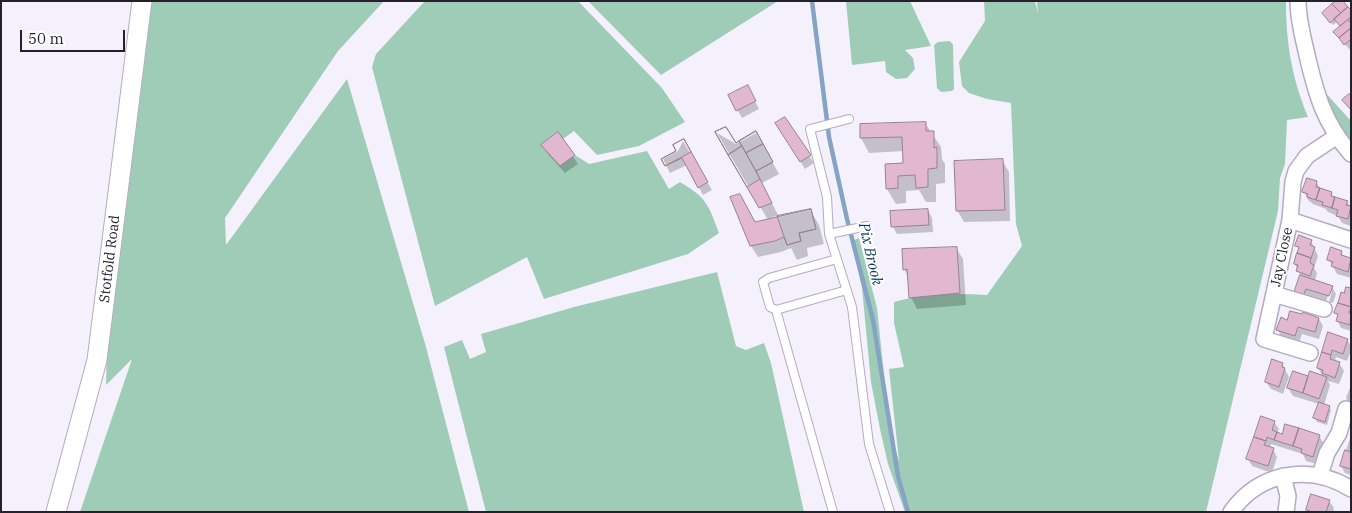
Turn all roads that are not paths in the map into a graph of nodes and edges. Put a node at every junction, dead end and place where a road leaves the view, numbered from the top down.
1 (142, 1) edge
2 (1298, 1) edge
3 (849, 119) dead end
4 (1337, 136) junction
5 (1351, 154) edge
6 (1290, 220) junction
7 (867, 226) dead end
8 (829, 234) junction
9 (1351, 240) edge
10 (837, 259) junction
11 (847, 290) junction
12 (1274, 294) junction
13 (1324, 309) dead end
14 (776, 310) junction
15 (1310, 353) dead end
16 (1346, 409) dead end
17 (1320, 475) junction
18 (1284, 476) junction
19 (1351, 489) edge
20 (56, 512) edge
21 (833, 512) edge
22 (890, 512) edge
23 (1232, 512) edge
24 (1286, 512) edge

1 - 20 street, Stotfold Road
2 - 4 street
3 - 8 lane
4 - 5 street
4 - 6 street, Jay Close
6 - 9 street, Jay Close
6 - 12 street, Jay Close
7 - 8 lane
8 - 10 lane
10 - 11 lane
10 - 14 lane
11 - 14 lane
11 - 22 lane
12 - 13 street, Jay Close
12 - 15 street, Jay Close
14 - 21 lane
16 - 17 street
17 - 18 street
17 - 19 street
18 - 23 street
18 - 24 street

